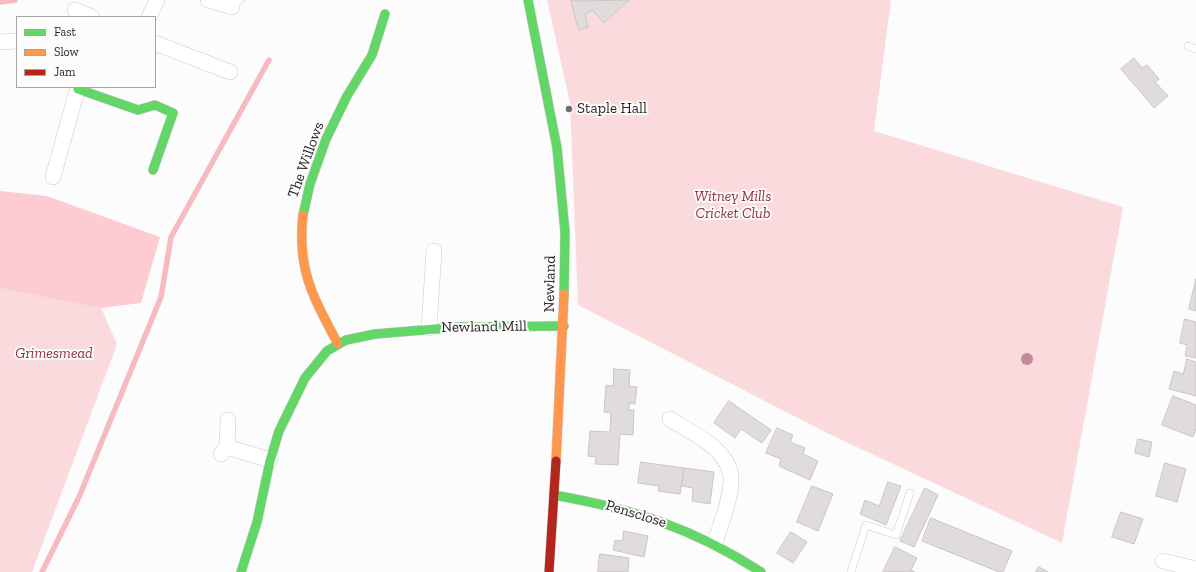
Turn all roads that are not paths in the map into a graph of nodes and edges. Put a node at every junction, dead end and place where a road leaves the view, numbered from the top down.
1 (156, 0) edge
2 (208, 0) edge
3 (528, 0) edge
4 (236, 4) edge
5 (75, 9) edge
6 (385, 14) dead end
7 (90, 16) edge
8 (149, 16) edge
9 (16, 41) edge
10 (0, 42) edge
11 (156, 43) edge
12 (1188, 46) dead end
13 (1196, 49) edge
14 (230, 72) dead end
15 (78, 88) edge
16 (153, 170) dead end
17 (53, 177) dead end
18 (434, 251) dead end
19 (564, 326) junction
20 (429, 328) junction
21 (338, 344) junction
22 (670, 419) dead end
23 (228, 420) dead end
24 (270, 460) junction
25 (910, 493) dead end
26 (554, 495) junction
27 (715, 543) junction
28 (1163, 561) dead end
29 (1196, 569) edge
30 (241, 572) edge
31 (549, 572) edge
32 (761, 572) edge
33 (852, 572) edge

1 - 8 street
2 - 4 street
3 - 19 street, Newland
5 - 7 street
6 - 21 street, The Willows
9 - 10 street
11 - 14 street
12 - 13 lane
15 - 16 street
15 - 17 street
18 - 20 street, Newland Mill
19 - 20 street, Newland Mill
19 - 26 street, Newland
20 - 21 street, Newland Mill
21 - 24 street, Newland Mill
22 - 27 street
23 - 24 street
24 - 30 street, Newland Mill
25 - 33 lane
26 - 27 street, Pensclose
26 - 31 street, Newland
27 - 32 street, Pensclose
28 - 29 street

